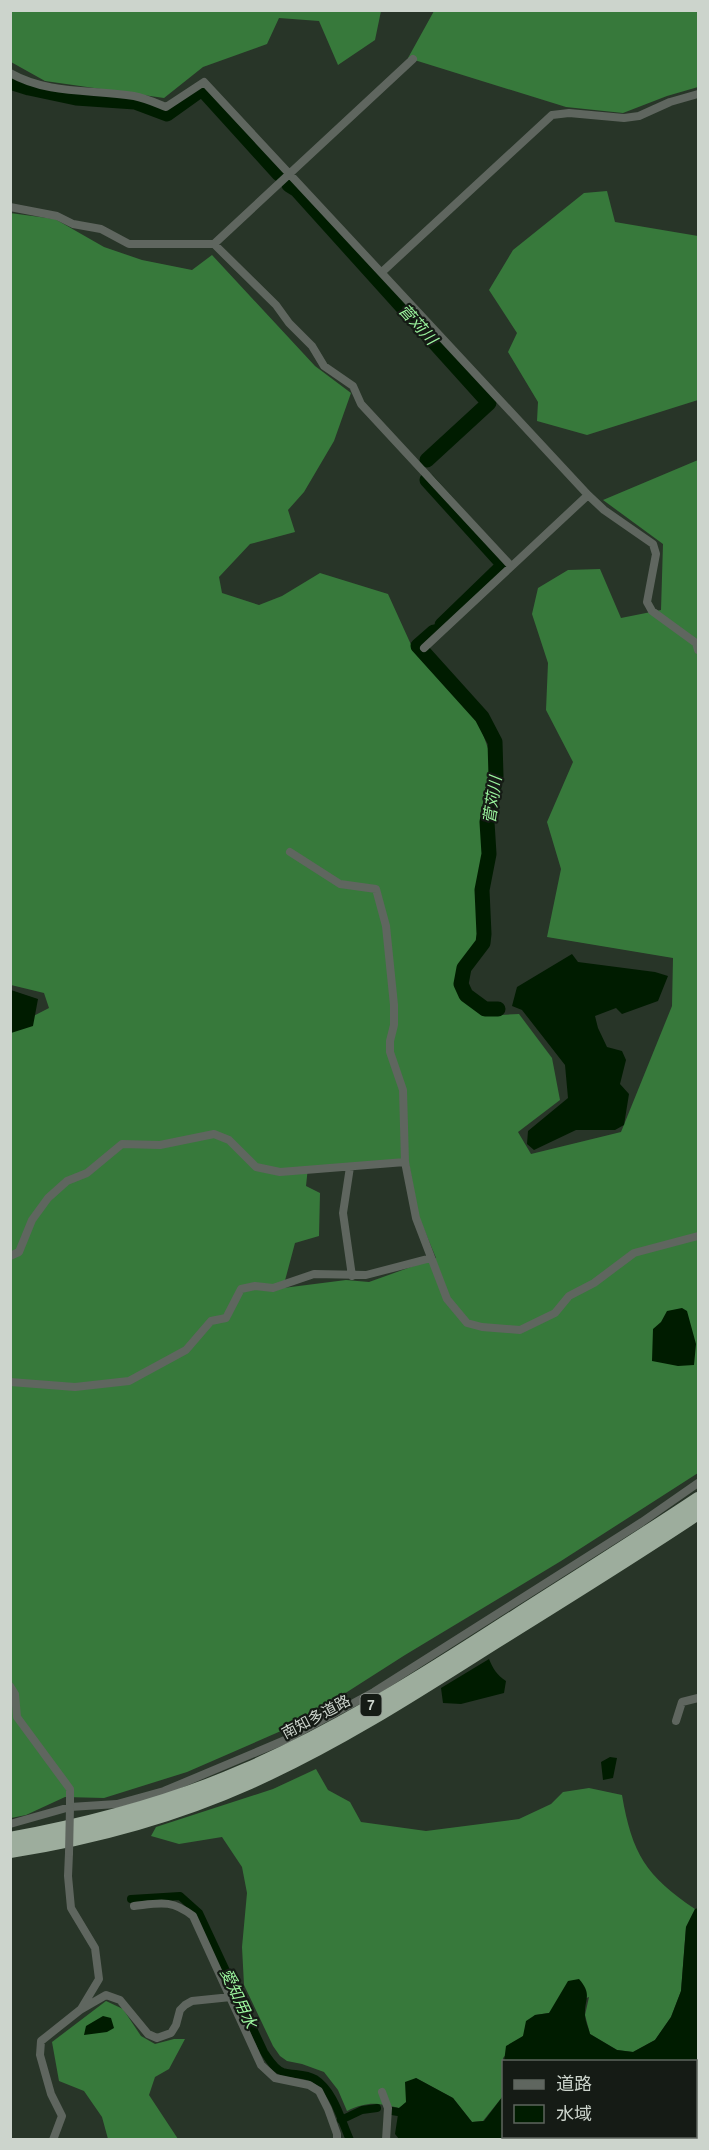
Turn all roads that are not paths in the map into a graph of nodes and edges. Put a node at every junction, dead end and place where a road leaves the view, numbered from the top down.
1 (413, 59) dead end
2 (10, 73) edge
3 (699, 94) edge
4 (289, 173) junction
5 (10, 207) edge
6 (214, 244) junction
7 (382, 272) junction
8 (588, 495) junction
9 (511, 566) junction
10 (424, 648) dead end
11 (699, 650) edge
12 (290, 852) dead end
13 (405, 1162) junction
14 (350, 1167) junction
15 (699, 1236) edge
16 (10, 1256) edge
17 (431, 1258) junction
18 (352, 1276) junction
19 (10, 1382) edge
20 (699, 1483) edge
21 (699, 1499) edge
22 (699, 1513) edge
23 (10, 1686) edge
24 (699, 1698) edge
25 (676, 1721) dead end
26 (70, 1807) junction
27 (10, 1824) edge
28 (10, 1839) edge
29 (10, 1851) edge
30 (134, 1906) dead end
31 (231, 1997) junction
32 (80, 2010) junction
33 (382, 2092) dead end
34 (53, 2139) edge
35 (337, 2139) edge
36 (386, 2139) edge

1 - 4 street
2 - 4 street
3 - 7 street
4 - 6 street
4 - 7 street
5 - 6 street
6 - 9 street
7 - 8 street
8 - 9 street
8 - 11 street
9 - 10 street
12 - 13 street
13 - 14 street
13 - 17 street
14 - 16 street
14 - 18 street
15 - 17 street
17 - 18 street
18 - 19 street
20 - 26 street
21 - 28 highway, 南知多道路 / 7
22 - 29 highway, 南知多道路 / 7
23 - 26 street
24 - 25 street
26 - 27 street
26 - 32 street, bridge
30 - 31 street
31 - 32 street
31 - 35 street
32 - 34 street
33 - 36 street

